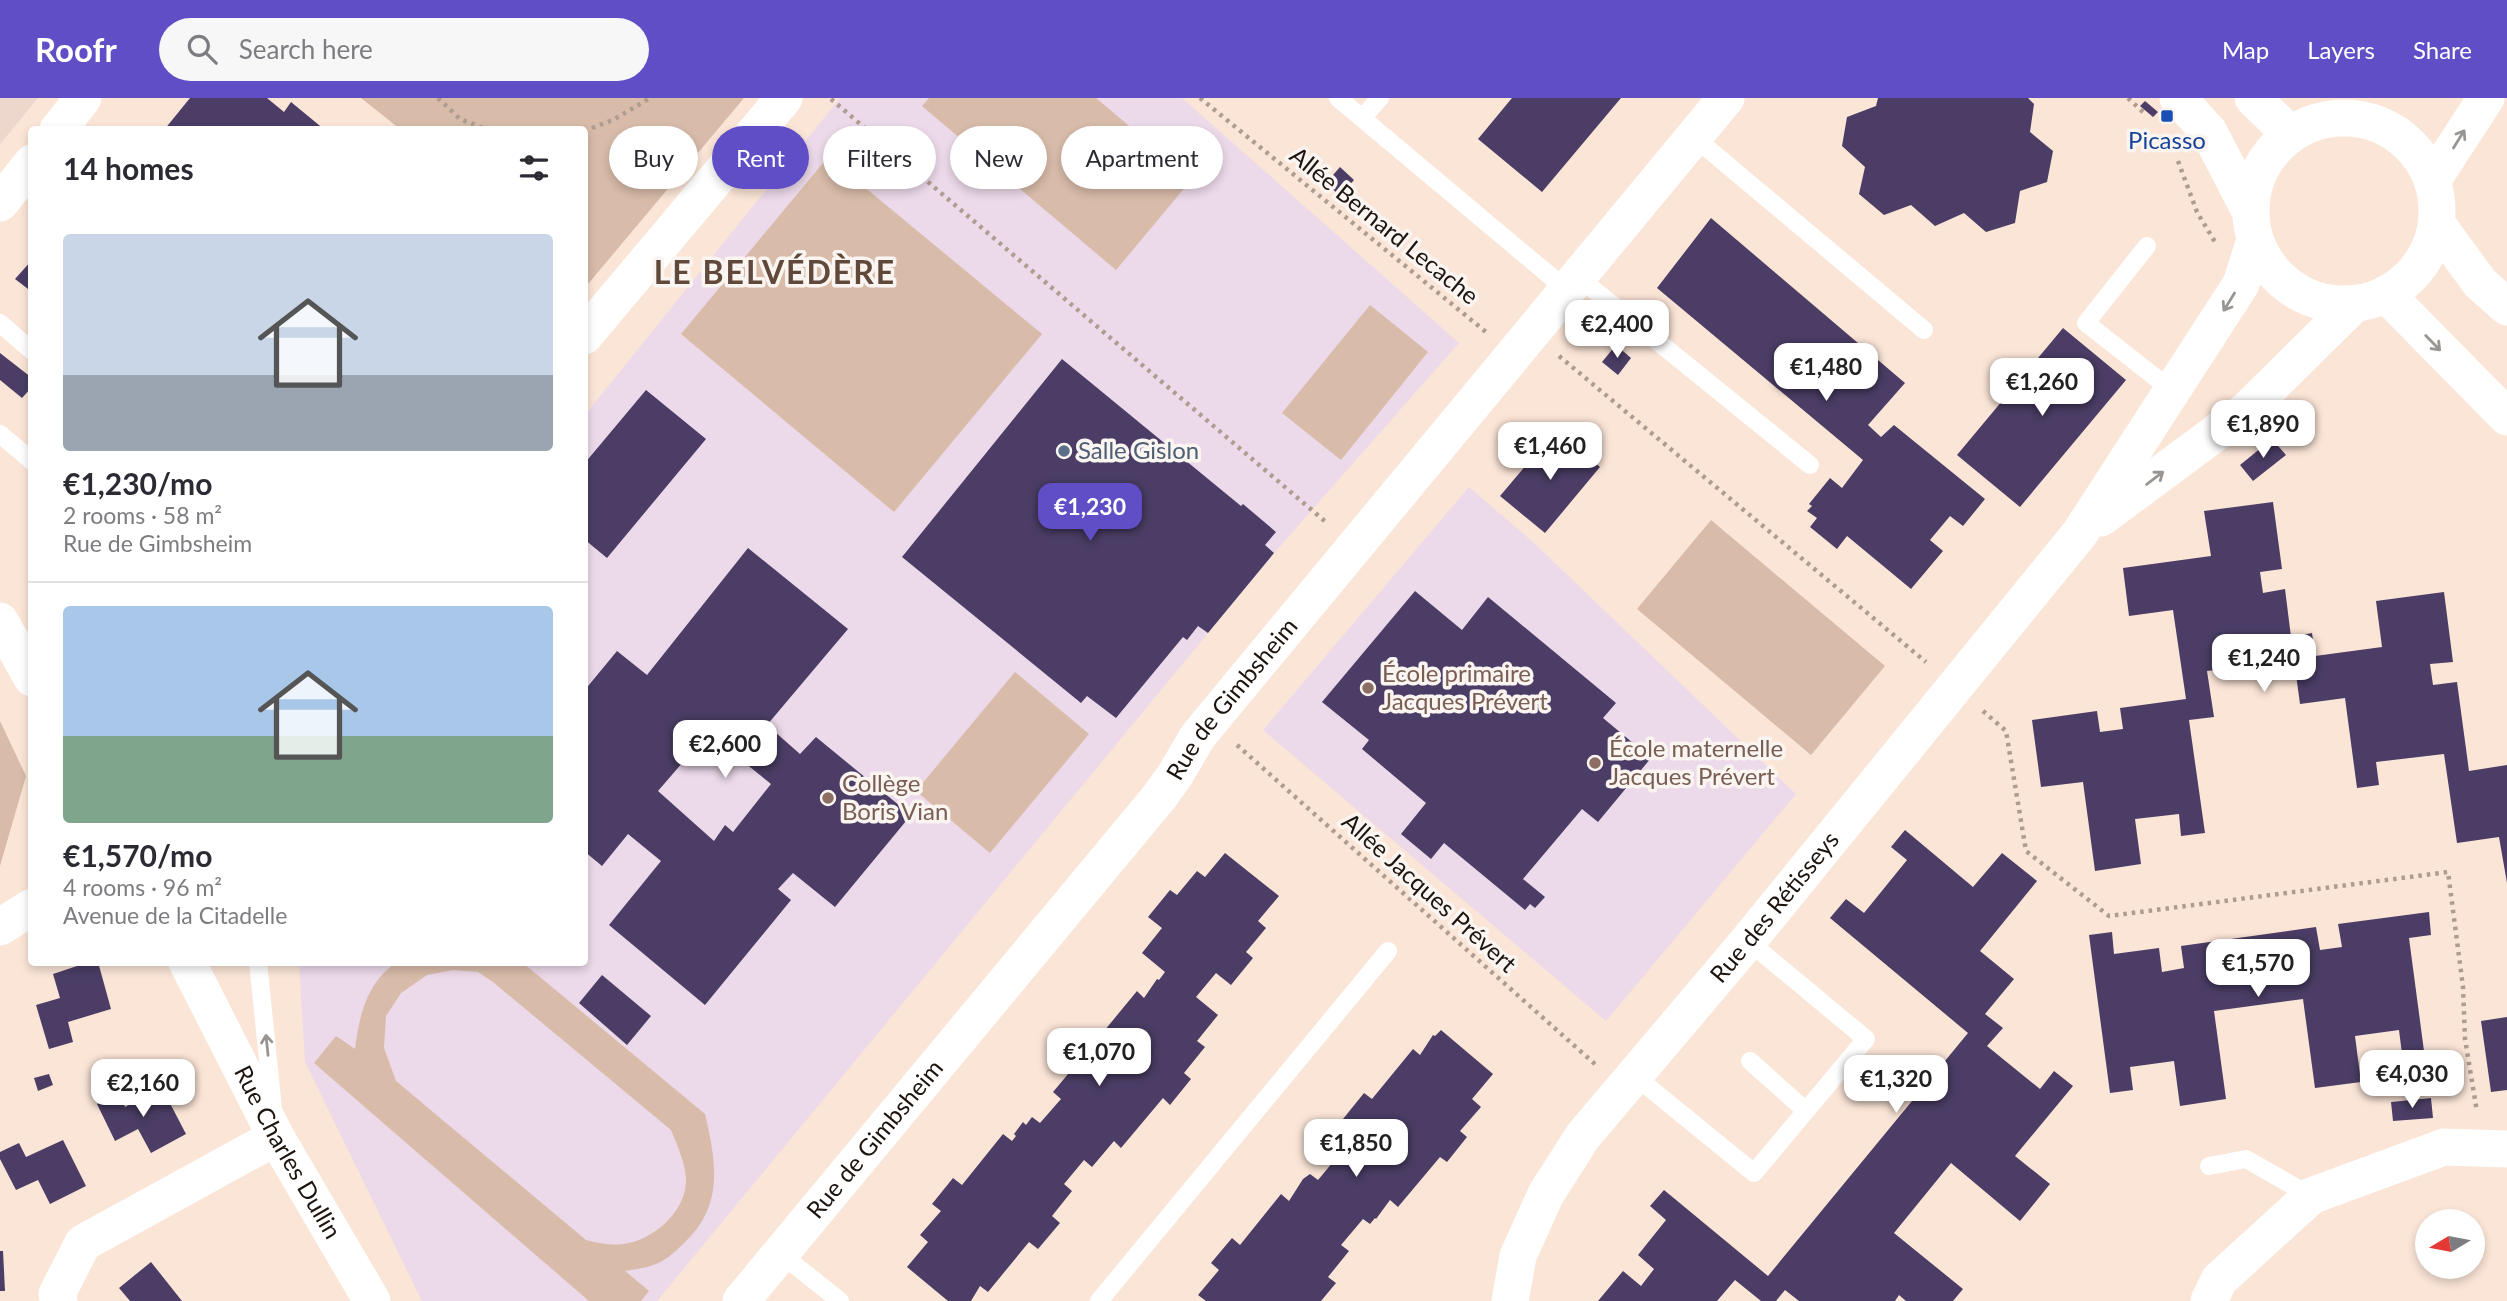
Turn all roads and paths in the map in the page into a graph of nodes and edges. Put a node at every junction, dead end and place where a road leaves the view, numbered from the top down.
1 (83, 98) edge
2 (438, 98) edge
3 (650, 98) edge
4 (784, 98) edge
5 (1200, 98) edge
6 (1338, 98) edge
7 (1380, 98) edge
8 (2128, 98) edge
9 (2178, 98) edge
10 (2253, 98) edge
11 (2396, 98) edge
12 (2486, 98) edge
13 (831, 99) edge
14 (1718, 101) edge
15 (2146, 114) dead end
16 (1362, 118) junction
17 (2350, 118) junction
18 (61, 126) edge
19 (479, 126) edge
20 (588, 129) edge
21 (2290, 134) junction
22 (1694, 137) junction
23 (2172, 151) dead end
24 (28, 168) edge
25 (2432, 181) junction
26 (0, 203) edge
27 (2437, 224) junction
28 (2253, 226) junction
29 (2147, 246) dead end
30 (1573, 284) junction
31 (2241, 284) junction
32 (2370, 299) junction
33 (2507, 307) edge
34 (0, 323) edge
35 (1924, 330) dead end
36 (588, 331) edge
37 (1522, 344) junction
38 (28, 348) edge
39 (2174, 391) junction
40 (2507, 417) edge
41 (0, 434) edge
42 (28, 458) edge
43 (1810, 465) dead end
44 (2080, 533) junction
45 (1355, 547) junction
46 (0, 621) edge
47 (28, 671) edge
48 (1955, 686) junction
49 (1210, 721) junction
50 (28, 910) edge
51 (0, 927) edge
52 (1748, 941) junction
53 (1388, 951) dead end
54 (189, 966) edge
55 (258, 966) edge
56 (1749, 1060) dead end
57 (1629, 1083) junction
58 (1807, 1111) junction
59 (276, 1137) junction
60 (2495, 1148) edge
61 (2209, 1166) dead end
62 (2311, 1196) junction
63 (781, 1254) junction
64 (59, 1301) edge
65 (372, 1301) edge
66 (741, 1301) edge
67 (840, 1301) edge
68 (1099, 1301) edge
69 (1510, 1301) edge
70 (2208, 1301) edge

1 - 18 street
2 - 19 path
3 - 20 path
4 - 36 street
5 - 37 path, Allée Bernard Lecache
6 - 16 lane
7 - 16 lane
8 - 15 path
9 - 28 street
10 - 21 street
11 - 17 street
25 -> 12 street
13 - 45 path
14 - 22 street, Rue de Gimbsheim
16 - 30 lane
17 - 21 street
17 - 25 street
21 - 28 street
22 - 30 street, Rue de Gimbsheim
22 - 35 lane
23 - 31 path
24 - 26 street
25 - 27 street
27 - 32 street
27 - 33 street
28 - 31 street, Rue des Rétisseys
28 - 32 street
29 - 39 lane
30 - 37 street, Rue de Gimbsheim
30 - 43 lane
31 -> 39 street, Rue des Rétisseys
32 -> 40 street
44 -> 32 street, Rue des Rétisseys
34 - 38 lane
37 - 45 street, Rue de Gimbsheim
37 - 48 path, Allée Bernard Lecache
39 - 44 street, Rue des Rétisseys
41 - 42 lane
44 - 48 street, Rue des Rétisseys
45 - 49 street, Rue de Gimbsheim
46 - 47 street
48 - 52 street, Rue des Rétisseys
48 - 60 path, Allée Bernard Lecache
49 - 57 path, Allée Jacques Prévert
49 - 63 street, Rue de Gimbsheim
50 - 51 street
52 - 57 street, Rue des Rétisseys
52 - 58 lane
53 - 68 lane
54 - 59 street, Rue Charles Dullin
59 -> 55 lane
56 - 58 lane
57 - 58 lane
57 - 69 street, Rue des Rétisseys
59 - 64 street
59 - 65 street, Rue Charles Dullin
60 - 62 street
61 - 62 lane
62 - 70 street
63 - 66 street, Rue de Gimbsheim
63 - 67 lane

